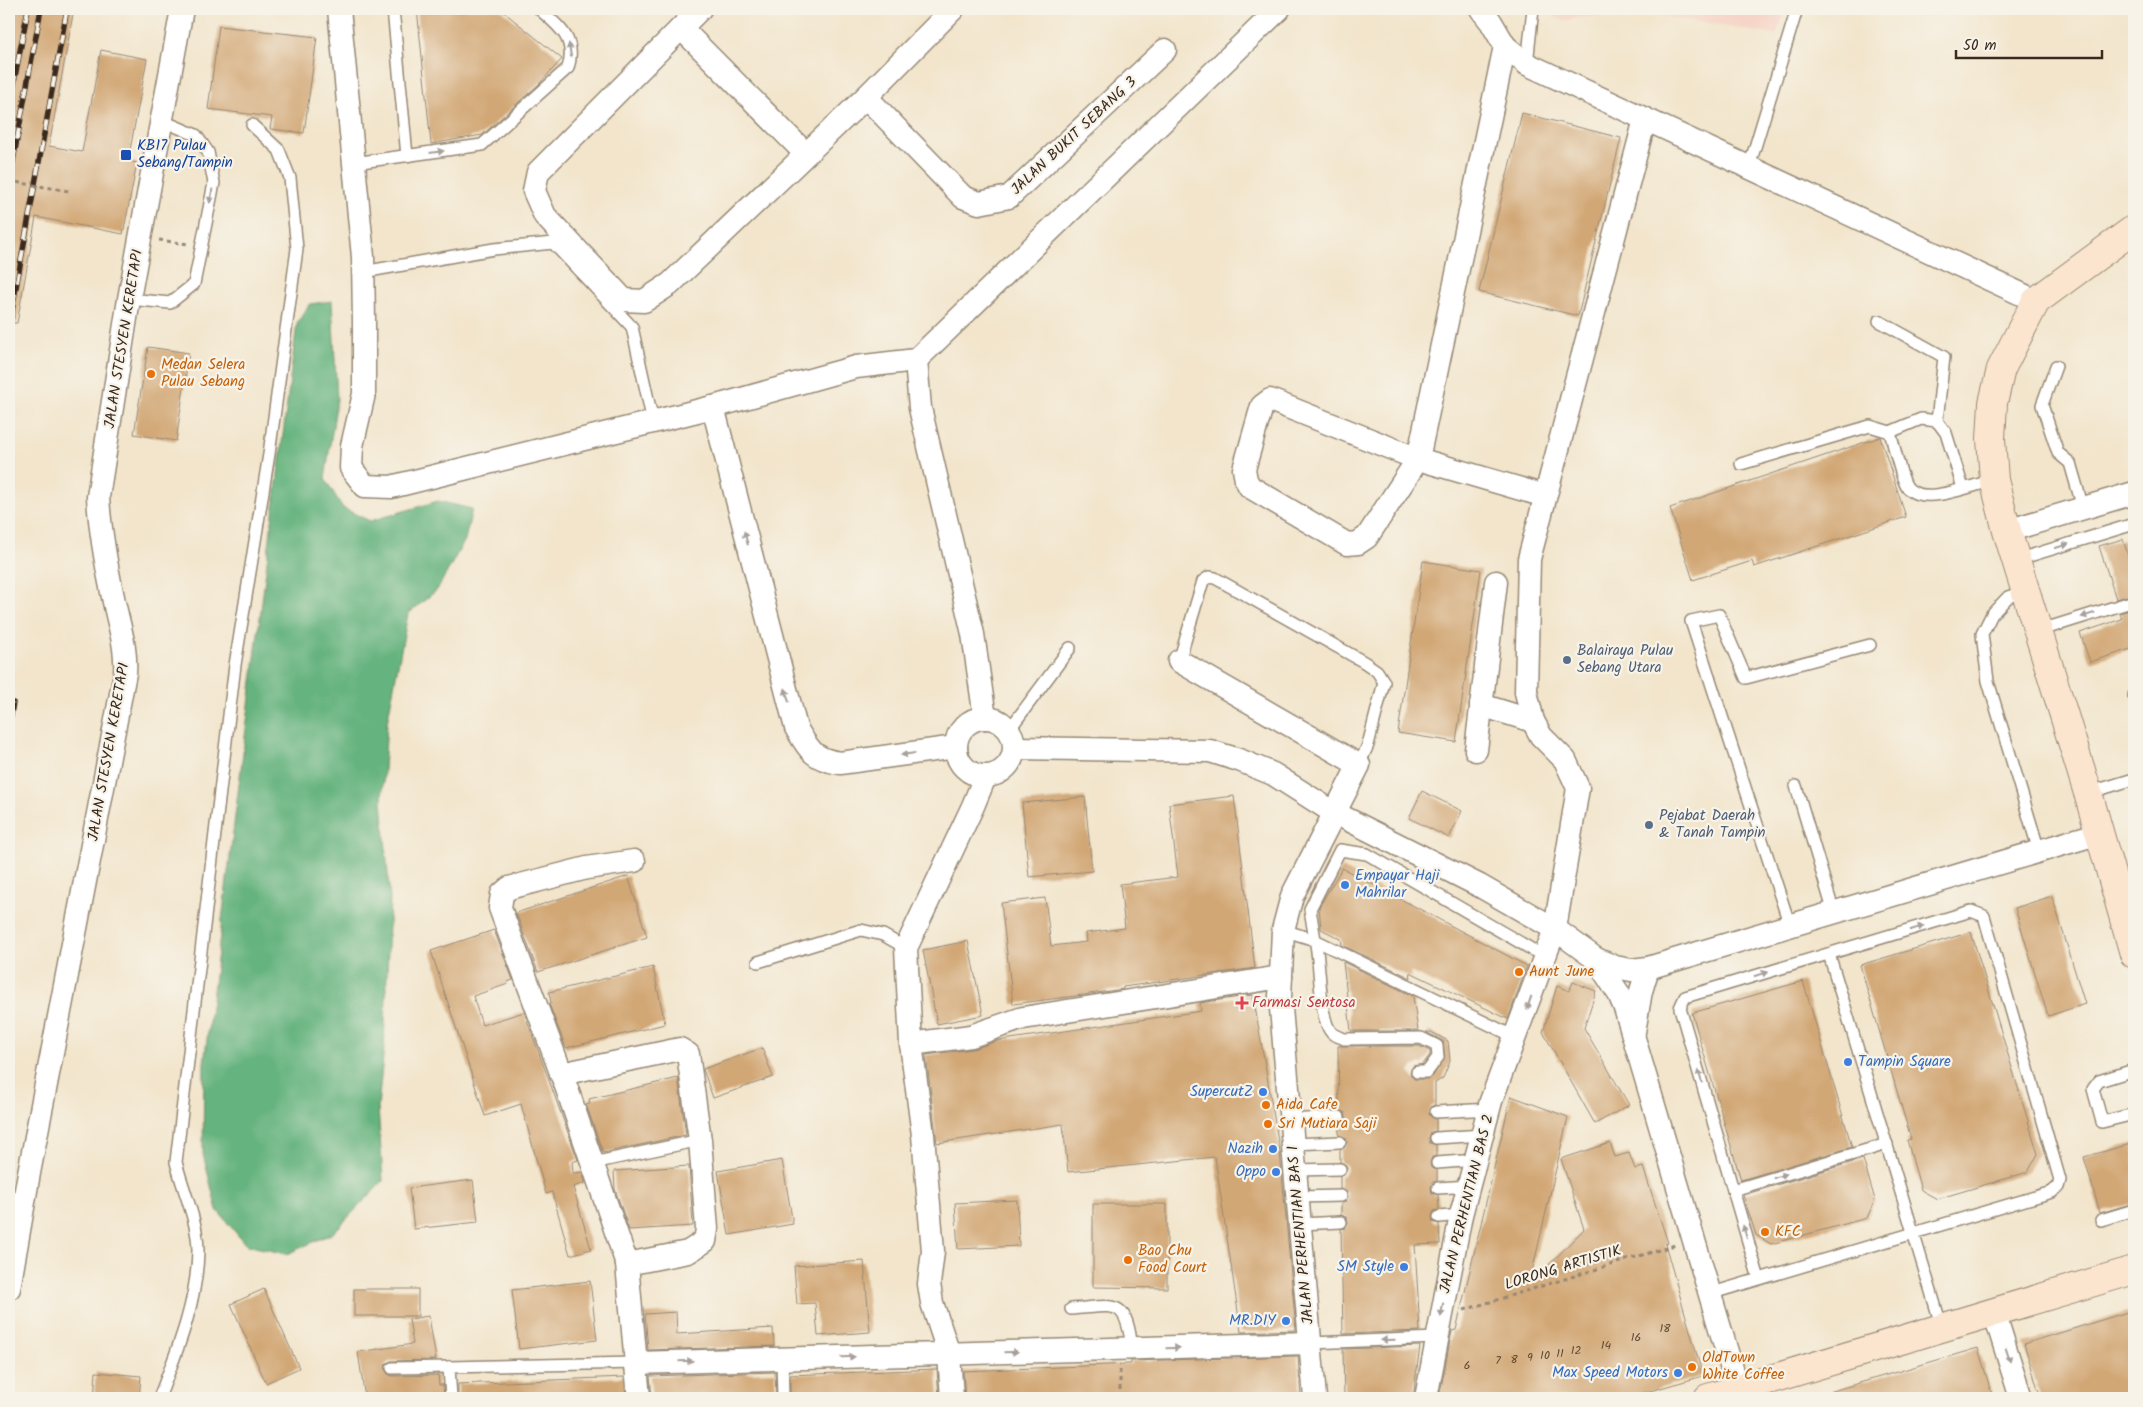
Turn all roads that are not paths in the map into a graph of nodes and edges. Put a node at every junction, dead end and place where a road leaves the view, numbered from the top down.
1 (182, 9) edge
2 (339, 9) edge
3 (393, 9) edge
4 (539, 9) edge
5 (700, 9) edge
6 (953, 9) edge
7 (1279, 9) edge
8 (1481, 9) edge
9 (1533, 9) edge
10 (1797, 9) edge
11 (681, 28) junction
12 (1505, 46) junction
13 (1165, 50) dead end
14 (1527, 64) junction
15 (866, 97) junction
16 (1644, 119) junction
17 (163, 121) junction
18 (252, 125) dead end
19 (806, 154) junction
20 (407, 156) junction
21 (354, 163) junction
22 (1749, 168) junction
23 (2134, 229) edge
24 (363, 272) junction
25 (130, 299) junction
26 (2036, 301) junction
27 (1879, 321) dead end
28 (916, 360) junction
29 (2056, 366) dead end
30 (712, 407) junction
31 (1937, 420) junction
32 (653, 422) junction
33 (1890, 432) junction
34 (1418, 460) junction
35 (1741, 464) dead end
36 (1994, 480) junction
37 (1962, 488) junction
38 (2134, 493) edge
39 (1545, 496) junction
40 (2083, 508) junction
41 (2134, 524) edge
42 (2007, 531) junction
43 (2016, 560) junction
44 (1496, 582) dead end
45 (2026, 591) junction
46 (2134, 601) edge
47 (2038, 631) junction
48 (1870, 645) dead end
49 (1070, 648) dead end
50 (1179, 661) joint
51 (1481, 705) junction
52 (986, 718) junction
53 (1533, 721) junction
54 (1012, 739) junction
55 (956, 747) junction
56 (1476, 750) dead end
57 (1359, 765) junction
58 (985, 777) junction
59 (2134, 779) edge
60 (1796, 786) dead end
61 (2088, 793) junction
62 (1333, 812) junction
63 (2100, 833) junction
64 (2039, 851) junction
65 (634, 861) dead end
66 (1834, 912) junction
67 (1790, 926) junction
68 (1283, 930) junction
69 (1555, 930) junction
70 (1315, 940) junction
71 (906, 948) junction
72 (1829, 954) junction
73 (2134, 954) edge
74 (1545, 957) junction
75 (1596, 958) junction
76 (758, 962) dead end
77 (1648, 968) junction
78 (1281, 977) junction
79 (1516, 1038) junction
80 (1633, 1040) junction
81 (911, 1044) junction
82 (2134, 1070) edge
83 (1417, 1072) dead end
84 (561, 1074) junction
85 (1490, 1109) junction
86 (1436, 1112) dead end
87 (2134, 1114) edge
88 (1339, 1117) dead end
89 (1291, 1120) junction
90 (1483, 1136) junction
91 (1436, 1138) dead end
92 (700, 1140) junction
93 (1340, 1142) dead end
94 (1293, 1144) junction
95 (1887, 1144) junction
96 (1476, 1160) junction
97 (1437, 1163) dead end
98 (592, 1164) junction
99 (1340, 1169) dead end
100 (1295, 1170) junction
101 (1469, 1186) junction
102 (1438, 1188) dead end
103 (1733, 1190) junction
104 (1341, 1196) dead end
105 (1298, 1197) junction
106 (2134, 1210) edge
107 (2102, 1220) dead end
108 (1341, 1222) dead end
109 (1300, 1224) junction
110 (1914, 1234) junction
111 (627, 1264) junction
112 (2134, 1270) edge
113 (1759, 1279) junction
114 (9, 1288) edge
115 (1709, 1294) junction
116 (1071, 1309) dead end
117 (1994, 1312) junction
118 (1439, 1327) junction
119 (1942, 1328) junction
120 (1310, 1343) junction
121 (1126, 1349) junction
122 (949, 1354) junction
123 (782, 1358) junction
124 (637, 1363) junction
125 (449, 1367) junction
126 (392, 1368) dead end
127 (1738, 1390) junction
128 (159, 1398) edge
129 (451, 1398) edge
130 (639, 1398) edge
131 (783, 1398) edge
132 (952, 1398) edge
133 (1315, 1398) edge
134 (1426, 1398) edge
135 (1708, 1398) edge
136 (2021, 1398) edge

1 - 17 street, JALAN STESYEN KERETAPI
2 - 21 street
3 - 20 lane
20 -> 4 lane
5 - 11 street
6 - 15 street
7 - 28 street
8 - 12 street
9 - 14 lane
10 - 22 lane
11 - 19 street
11 - 19 street
12 - 14 street
12 - 34 street
13 - 15 street, JALAN BUKIT SEBANG 3
14 - 16 street
15 - 19 street
16 - 22 street
16 - 39 street, JALAN PERHENTIAN BAS 2
17 - 25 street, JALAN STESYEN KERETAPI
17 -> 25 lane
18 - 128 lane
20 - 21 lane
21 - 24 street
22 - 26 street
23 - 26 street
24 - 32 lane
24 - 32 street
25 - 114 street, JALAN STESYEN KERETAPI
26 - 36 street
27 - 31 lane
28 - 30 street
28 - 52 street
29 - 40 lane
30 - 32 street
55 -> 30 street
31 - 33 lane
31 - 37 lane
33 - 35 lane
33 - 37 lane
34 - 34 street
34 - 39 street
36 - 37 lane
36 - 42 street
38 - 40 street
39 - 53 street, JALAN PERHENTIAN BAS 2
40 - 42 street
43 -> 41 lane
42 - 43 street
43 - 45 street
44 - 51 street
45 - 47 street
45 - 64 lane
46 -> 47 lane
47 - 61 street
48 - 67 lane
49 - 54 lane
50 - 57 street
50 - 57 lane
51 - 53 street
51 - 56 street
52 - 54 street
52 - 55 street
53 - 69 street, JALAN PERHENTIAN BAS 2
54 - 58 street
54 - 62 street
55 - 58 street
57 - 62 street, JALAN PERHENTIAN BAS 1
58 - 71 street
59 - 61 lane
60 - 66 lane
61 - 63 street
62 - 68 street, JALAN PERHENTIAN BAS 1
62 - 69 street
63 - 64 street
63 - 73 street
64 - 66 street
65 - 84 street
66 - 67 street
67 - 77 street
68 - 70 lane
68 - 78 street, JALAN PERHENTIAN BAS 1
69 - 74 street, JALAN PERHENTIAN BAS 2
69 - 75 street
70 - 74 lane
70 - 79 lane
70 - 83 lane
71 - 76 lane
71 - 81 street
72 - 95 lane
103 -> 72 lane
72 -> 110 lane
74 -> 79 street, JALAN PERHENTIAN BAS 2
75 - 77 street
75 - 80 street
77 - 80 street
78 - 81 street
78 - 89 street, JALAN PERHENTIAN BAS 1
79 - 85 street, JALAN PERHENTIAN BAS 2
80 - 115 street
81 - 122 street
82 - 87 lane
84 - 92 street
84 - 98 street
85 - 86 lane
85 - 90 street, JALAN PERHENTIAN BAS 2
88 - 89 lane
89 - 94 street, JALAN PERHENTIAN BAS 1
90 - 91 lane
90 - 96 street, JALAN PERHENTIAN BAS 2
92 - 98 lane
92 - 111 street
93 - 94 lane
94 - 100 street, JALAN PERHENTIAN BAS 1
103 -> 95 lane
95 - 110 lane
96 - 97 lane
96 - 101 street, JALAN PERHENTIAN BAS 2
98 - 111 street
99 - 100 lane
100 - 105 street, JALAN PERHENTIAN BAS 1
101 - 102 lane
101 -> 118 street, JALAN PERHENTIAN BAS 2
113 -> 103 lane
104 - 105 lane
105 - 109 street, JALAN PERHENTIAN BAS 1
106 - 107 lane
108 - 109 lane
109 - 120 street, JALAN PERHENTIAN BAS 1
110 - 113 lane
110 - 119 lane
111 - 124 street
112 - 117 street
113 - 115 lane
115 - 127 street
116 - 121 lane
117 - 119 street
117 -> 136 street
118 -> 120 lane
118 - 134 street, JALAN PERHENTIAN BAS 2
119 - 127 street
121 -> 120 street
120 - 133 street, JALAN PERHENTIAN BAS 1
122 -> 121 street
123 -> 122 street
122 - 132 street
124 -> 123 street
123 - 131 lane
124 - 125 lane
124 - 130 street
125 - 126 lane
125 - 129 lane
127 - 135 street

